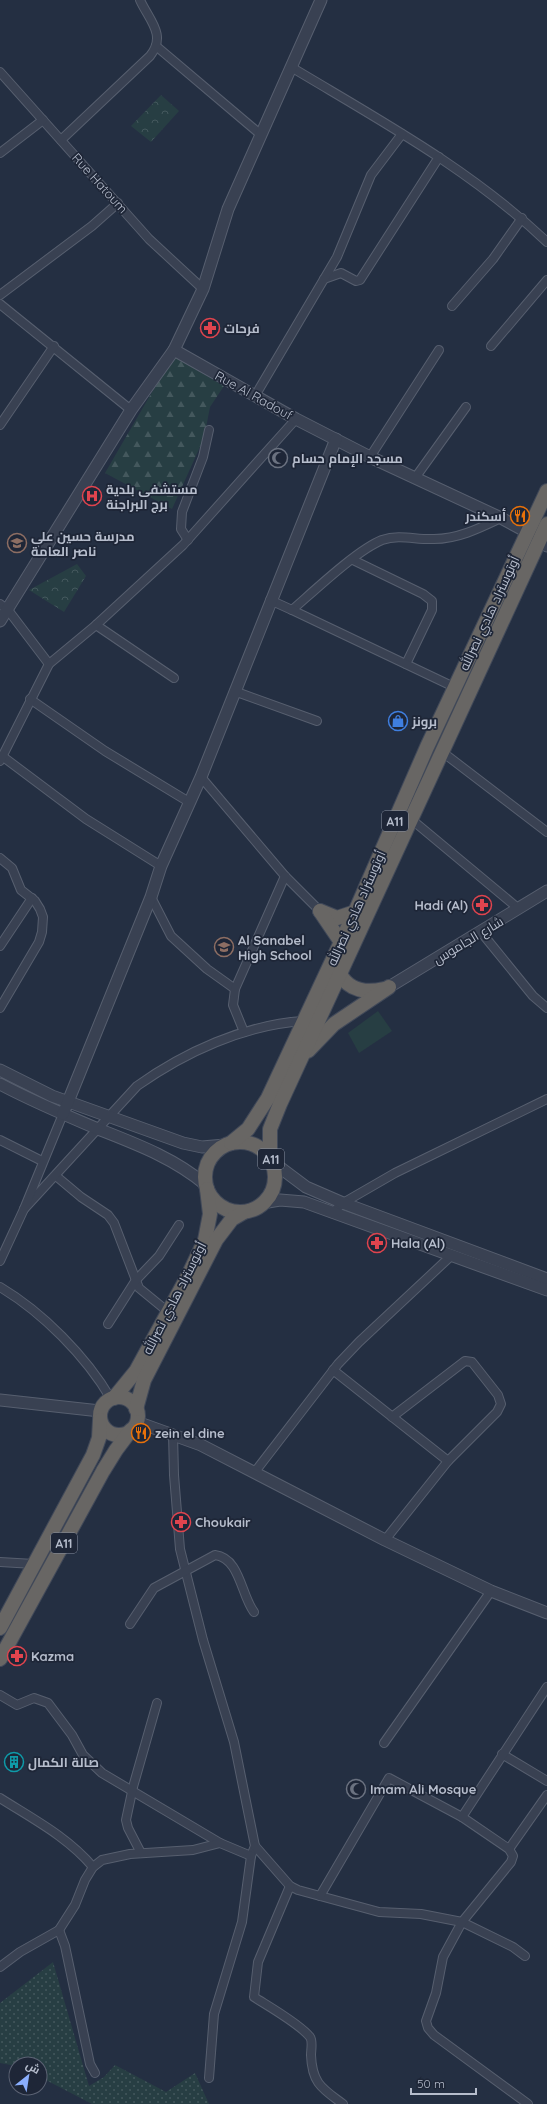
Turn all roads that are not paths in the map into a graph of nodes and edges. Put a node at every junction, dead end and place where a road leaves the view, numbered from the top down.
1 (140, 0) edge
2 (320, 0) edge
3 (156, 46) junction
4 (291, 67) junction
5 (0, 72) edge
6 (43, 120) junction
7 (260, 134) junction
8 (402, 134) junction
9 (61, 140) junction
10 (0, 153) edge
11 (439, 157) junction
12 (118, 203) junction
13 (522, 218) junction
14 (547, 242) edge
15 (324, 279) junction
16 (547, 280) edge
17 (203, 289) junction
18 (0, 295) edge
19 (0, 304) edge
20 (452, 306) dead end
21 (54, 346) junction
22 (491, 346) dead end
23 (174, 350) junction
24 (438, 350) dead end
25 (255, 396) junction
26 (466, 407) dead end
27 (131, 410) junction
28 (296, 419) junction
29 (0, 425) edge
30 (210, 430) dead end
31 (336, 439) junction
32 (370, 457) junction
33 (415, 478) junction
34 (547, 491) edge
35 (501, 518) junction
36 (547, 524) edge
37 (538, 539) edge
38 (188, 540) junction
39 (352, 560) junction
40 (270, 600) junction
41 (4, 607) edge
42 (292, 610) junction
43 (0, 621) edge
44 (96, 625) junction
45 (49, 664) junction
46 (406, 664) junction
47 (174, 678) dead end
48 (454, 687) junction
49 (234, 692) junction
50 (30, 699) junction
51 (316, 721) dead end
52 (441, 751) junction
53 (1, 759) edge
54 (201, 777) junction
55 (189, 802) junction
56 (411, 820) junction
57 (547, 832) edge
58 (0, 858) edge
59 (161, 866) junction
60 (285, 876) junction
61 (547, 891) edge
62 (151, 897) junction
63 (32, 898) junction
64 (519, 908) junction
65 (320, 911) junction
66 (355, 912) junction
67 (481, 932) junction
68 (341, 942) junction
69 (0, 946) edge
70 (340, 974) junction
71 (389, 988) junction
72 (235, 989) junction
73 (0, 1008) edge
74 (547, 1008) edge
75 (303, 1021) junction
76 (244, 1032) junction
77 (298, 1064) junction
78 (0, 1070) edge
79 (0, 1084) edge
80 (547, 1099) edge
81 (68, 1101) junction
82 (63, 1114) junction
83 (110, 1116) junction
84 (99, 1129) junction
85 (0, 1140) edge
86 (228, 1144) junction
87 (42, 1161) junction
88 (272, 1161) junction
89 (56, 1176) junction
90 (207, 1187) junction
91 (262, 1203) junction
92 (343, 1203) junction
93 (24, 1209) junction
94 (244, 1212) junction
95 (332, 1213) junction
96 (179, 1225) dead end
97 (4, 1241) edge
98 (452, 1255) junction
99 (0, 1261) edge
100 (547, 1279) edge
101 (136, 1280) junction
102 (0, 1288) edge
103 (547, 1290) edge
104 (167, 1311) junction
105 (108, 1324) dead end
106 (333, 1370) junction
107 (112, 1398) junction
108 (0, 1400) edge
109 (100, 1416) junction
110 (392, 1417) junction
111 (135, 1421) junction
112 (174, 1434) junction
113 (448, 1461) junction
114 (254, 1473) junction
115 (385, 1540) junction
116 (0, 1562) edge
117 (34, 1564) junction
118 (185, 1571) junction
119 (491, 1591) junction
120 (254, 1612) dead end
121 (547, 1613) edge
122 (130, 1624) dead end
123 (0, 1628) edge
124 (0, 1659) edge
125 (547, 1687) edge
126 (0, 1695) edge
127 (157, 1704) dead end
128 (384, 1743) dead end
129 (502, 1754) junction
130 (547, 1781) edge
131 (132, 1792) junction
132 (547, 1795) edge
133 (0, 1798) edge
134 (462, 1817) junction
135 (220, 1844) junction
136 (255, 1846) junction
137 (509, 1849) junction
138 (141, 1853) junction
139 (251, 1856) junction
140 (93, 1867) junction
141 (290, 1886) junction
142 (320, 1896) junction
143 (462, 1922) junction
144 (58, 1930) junction
145 (525, 1956) dead end
146 (0, 1967) edge
147 (95, 2073) dead end
148 (209, 2078) dead end
149 (523, 2102) edge
150 (343, 2104) edge

1 - 3 street
2 - 4 street
3 - 7 street
3 - 9 street
4 - 7 street
4 - 8 street
5 - 6 street, Rue Hatoum
6 - 9 street, Rue Hatoum
6 - 10 street
7 - 17 street
8 - 11 street
8 - 15 street
9 - 12 street, Rue Hatoum
11 - 13 street
11 - 15 street
12 - 17 street, Rue Hatoum
12 - 18 street
13 - 14 street
13 - 20 street
15 - 25 street
16 - 22 street
17 - 23 street
19 - 21 street
21 - 27 street
21 - 29 street
23 - 25 street, Rue Al Radouf
23 - 27 street
24 - 32 street
25 - 28 street, Rue Al Radouf
26 - 33 street
27 - 41 street
28 - 31 street, Rue Al Radouf
28 - 38 street
30 - 38 street
31 - 32 street, Rue Al Radouf
31 - 40 street
32 - 33 street, Rue Al Radouf
33 - 35 street, Rue Al Radouf
34 - 37 highway, أوتوستراد هادي نصرالله / A11
35 - 37 street, Rue Al Radouf
35 - 39 street
36 - 37 highway, أوتوستراد هادي نصرالله / A11
37 - 48 highway, أوتوستراد هادي نصرالله / A11
37 - 52 highway, أوتوستراد هادي نصرالله / A11
38 - 44 street
39 - 42 street
39 - 46 street
40 - 42 street
40 - 49 street
41 - 43 street
41 - 45 street
42 - 46 street
44 - 45 street
44 - 47 street
45 - 50 street
46 - 48 street
48 - 66 highway, أوتوستراد هادي نصرالله / A11
49 - 51 street
49 - 54 street
50 - 53 street
50 - 55 street
52 - 56 highway, أوتوستراد هادي نصرالله / A11
52 - 57 street
53 - 59 street
54 - 55 street
54 - 60 street
55 - 59 street
56 - 64 street
56 - 70 highway, أوتوستراد هادي نصرالله / A11
58 - 63 street
59 - 62 street
60 - 65 street
60 - 72 street
61 - 64 street, شارع الجاموس
62 - 72 street
62 - 81 street
63 - 69 street
63 - 73 street
64 - 67 street, شارع الجاموس
65 - 66 highway
65 - 68 highway
66 - 68 highway, أوتوستراد هادي نصرالله / A11
67 - 71 street, شارع الجاموس
67 - 74 street
68 - 75 highway, أوتوستراد هادي نصرالله / A11
70 - 71 highway
70 - 77 highway, أوتوستراد هادي نصرالله / A11
71 - 77 highway
72 - 76 street
75 - 76 street
75 - 86 highway, أوتوستراد هادي نصرالله / A11
76 - 83 street
77 - 88 highway, أوتوستراد هادي نصرالله / A11
78 - 81 street
79 - 82 street
80 - 92 street
81 - 82 street
81 - 83 street
82 - 84 street
82 - 87 street
83 - 84 street
83 - 86 street
84 - 89 street
84 - 90 street
85 - 87 street
86 - 88 highway, A11
86 - 90 highway, أوتوستراد هادي نصرالله / A11
87 - 93 street
88 - 91 highway, أوتوستراد هادي نصرالله / A11
88 - 92 street
89 - 93 street
89 - 101 street
90 - 94 highway
90 - 104 highway, أوتوستراد هادي نصرالله / A11
91 - 94 highway, أوتوستراد هادي نصرالله / A11
91 - 95 street
92 - 95 street
92 - 100 street
93 - 97 street
94 - 111 highway, أوتوستراد هادي نصرالله / A11
95 - 98 street
96 - 101 street
97 - 99 street
98 - 103 street
98 - 106 street
101 - 104 street
101 - 105 street
102 - 107 street
104 - 107 highway, أوتوستراد هادي نصرالله / A11
106 - 110 street
106 - 114 street
107 - 109 highway, A11
107 - 111 highway
108 - 109 street
109 - 111 highway
109 - 117 highway, A11
110 - 113 street
110 - 113 street
111 - 112 street
111 - 124 highway, أوتوستراد هادي نصرالله / A11
112 - 114 street
112 - 118 street
113 - 115 street
114 - 115 street
115 - 119 street
116 - 117 street
117 - 123 highway, A11
118 - 120 street
118 - 122 street
118 - 136 street
119 - 121 street
119 - 128 street
125 - 129 street
126 - 131 street
127 - 131 street
129 - 130 street
129 - 134 street
131 - 135 street
131 - 138 street
132 - 137 street
133 - 140 street
134 - 137 street
134 - 142 street
135 - 138 street
135 - 139 street
136 - 139 street
136 - 141 street
137 - 143 street
138 - 140 street
139 - 148 street
140 - 144 street
141 - 142 street
141 - 150 street
142 - 143 street
143 - 145 street
143 - 149 street
144 - 146 street
144 - 147 street

